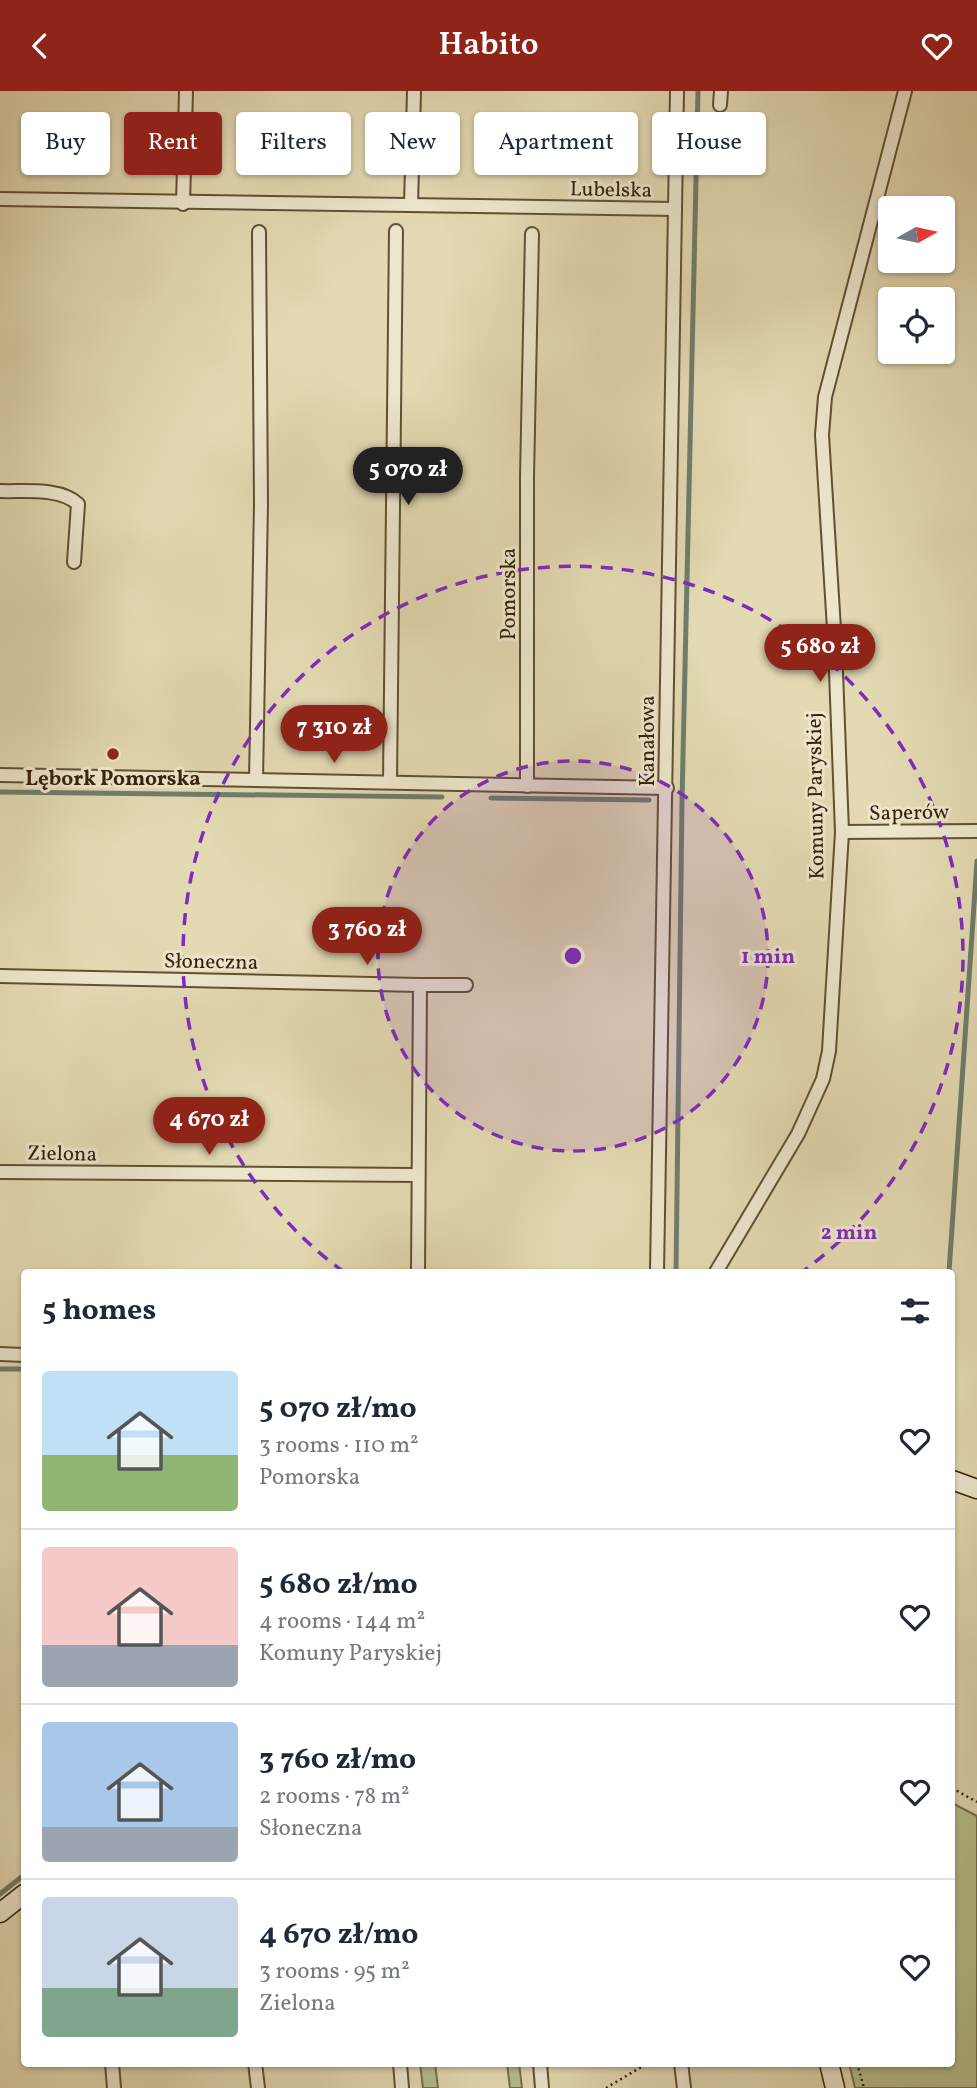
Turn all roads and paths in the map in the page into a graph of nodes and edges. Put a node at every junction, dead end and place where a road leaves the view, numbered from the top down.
1 (186, 91) edge
2 (414, 91) edge
3 (677, 91) edge
4 (905, 91) edge
5 (0, 199) edge
6 (183, 204) junction
7 (411, 205) junction
8 (675, 209) junction
9 (396, 231) dead end
10 (260, 232) dead end
11 (532, 234) dead end
12 (0, 491) edge
13 (74, 562) dead end
14 (0, 775) edge
15 (256, 780) junction
16 (390, 782) junction
17 (527, 786) junction
18 (667, 788) junction
19 (977, 831) edge
20 (842, 832) junction
21 (0, 977) edge
22 (420, 985) junction
23 (466, 985) dead end
24 (0, 1172) edge
25 (418, 1175) junction
26 (418, 1269) edge
27 (657, 1269) edge
28 (718, 1269) edge
29 (0, 1354) edge
30 (21, 1355) edge
31 (955, 1481) edge
32 (977, 1489) edge
33 (955, 1790) edge
34 (977, 1802) edge
35 (21, 1897) edge
36 (0, 1913) edge
37 (112, 2067) edge
38 (255, 2067) edge
39 (400, 2067) edge
40 (540, 2067) edge
41 (641, 2067) edge
42 (681, 2067) edge
43 (830, 2067) edge
44 (858, 2067) edge
45 (114, 2088) edge
46 (258, 2088) edge
47 (402, 2088) edge
48 (542, 2088) edge
49 (606, 2088) edge
50 (684, 2088) edge
51 (835, 2088) edge
52 (864, 2088) edge

1 - 6 street
2 - 7 street
3 - 8 street, Kanałowa
4 - 20 street, Komuny Paryskiej
5 - 6 street, Lubelska
6 - 7 street, Lubelska
7 - 8 street, Lubelska
8 - 18 street, Kanałowa
9 - 16 street
10 - 15 street
11 - 17 street, Pomorska
12 - 13 street
14 - 15 street
15 - 16 street
16 - 17 street
17 - 18 street
18 - 27 street, Kanałowa
19 - 20 street, Saperów
20 - 28 street, Komuny Paryskiej
21 - 22 street, Słoneczna
22 - 23 street, Słoneczna
22 - 25 street
24 - 25 street, Zielona
25 - 26 street
29 - 30 street
31 - 32 street
33 - 34 path
35 - 36 street
37 - 45 street
38 - 46 street
39 - 47 street
40 - 48 street
41 - 49 path
42 - 50 street
43 - 51 street
44 - 52 path

